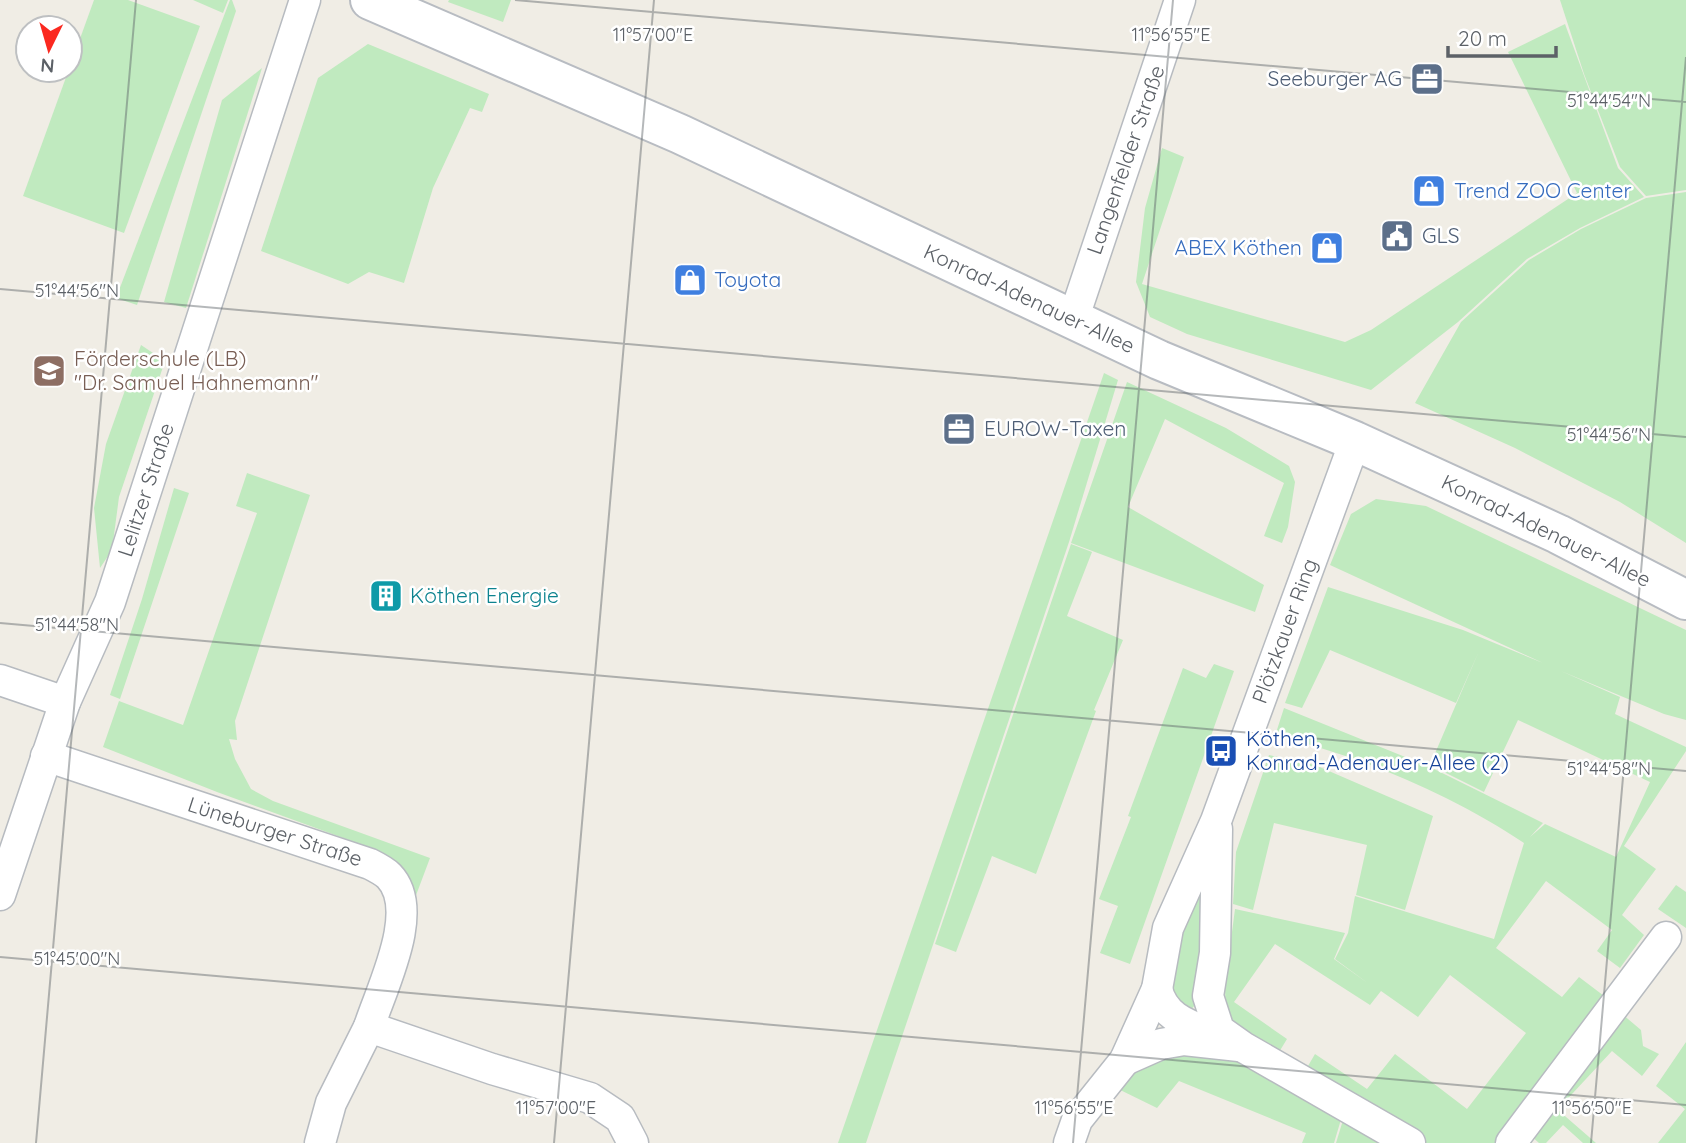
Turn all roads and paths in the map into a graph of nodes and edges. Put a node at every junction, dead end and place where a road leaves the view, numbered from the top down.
1 (306, 0) edge
2 (370, 0) edge
3 (1180, 0) edge
4 (1073, 320) junction
5 (1355, 441) junction
6 (1686, 600) edge
7 (0, 680) edge
8 (65, 702) junction
9 (46, 756) junction
10 (1216, 821) junction
11 (0, 895) edge
12 (1666, 937) dead end
13 (1157, 989) junction
14 (1208, 996) junction
15 (1183, 1021) junction
16 (369, 1027) junction
17 (1243, 1047) junction
18 (1125, 1060) junction
19 (320, 1143) edge
20 (633, 1143) edge
21 (1069, 1143) edge
22 (1410, 1143) edge
23 (1511, 1143) edge

1 - 8 street, Lelitzer Straße
2 - 4 main road, Konrad-Adenauer-Allee
3 - 4 street, Langenfelder Straße
4 - 5 main road, Konrad-Adenauer-Allee
5 - 6 main road, Konrad-Adenauer-Allee
5 - 10 street, Plötzkauer Ring
7 - 8 street
8 - 9 street, Lelitzer Straße
9 - 11 street, Lelitzer Straße
9 - 16 street, Lüneburger Straße
10 - 13 street, Plötzkauer Ring
10 - 14 street, Plötzkauer Ring
12 - 23 street
13 - 15 street, Plötzkauer Ring
13 - 18 street, Plötzkauer Ring
14 - 15 street, Plötzkauer Ring
14 - 17 street, Plötzkauer Ring
15 - 17 street, Plötzkauer Ring
15 - 18 street, Plötzkauer Ring
16 - 19 street, Lüneburger Straße
16 - 20 street
17 - 18 street, Plötzkauer Ring
17 - 22 street, Plötzkauer Ring
18 - 21 street, Plötzkauer Ring

